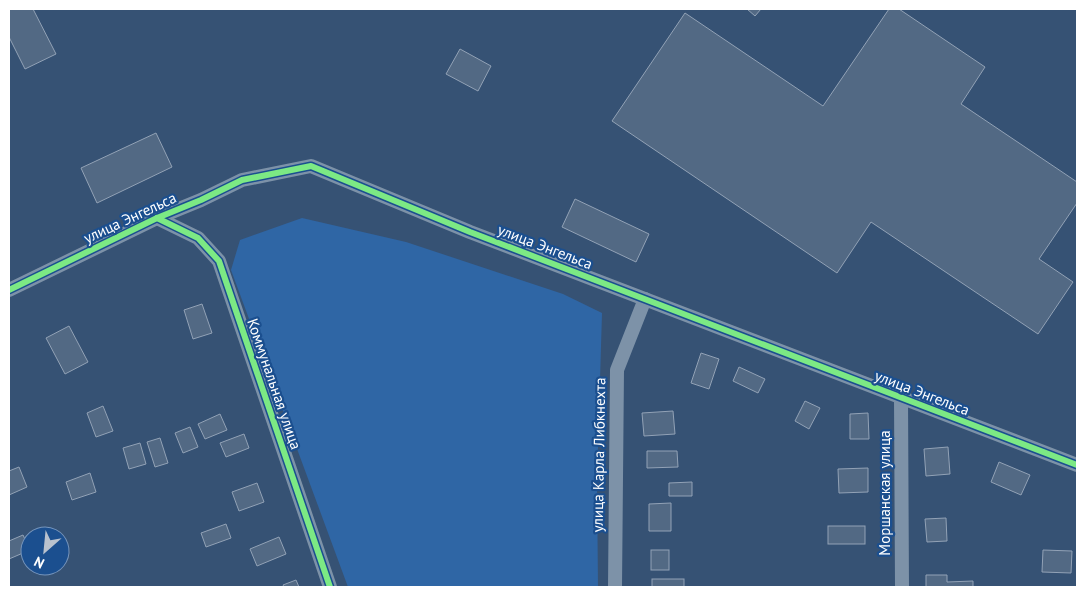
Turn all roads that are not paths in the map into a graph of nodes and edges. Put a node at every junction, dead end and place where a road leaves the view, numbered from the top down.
1 (157, 218) junction
2 (9, 290) edge
3 (645, 299) junction
4 (901, 398) junction
5 (1077, 465) edge
6 (330, 587) edge
7 (614, 587) edge
8 (902, 587) edge

1 - 2 street, улица Энгельса
1 - 3 street, улица Энгельса
1 - 6 street, Коммунальная улица
3 - 4 street, улица Энгельса
3 - 7 street, улица Карла Либкнехта
4 - 5 street, улица Энгельса
4 - 8 street, Моршанская улица

